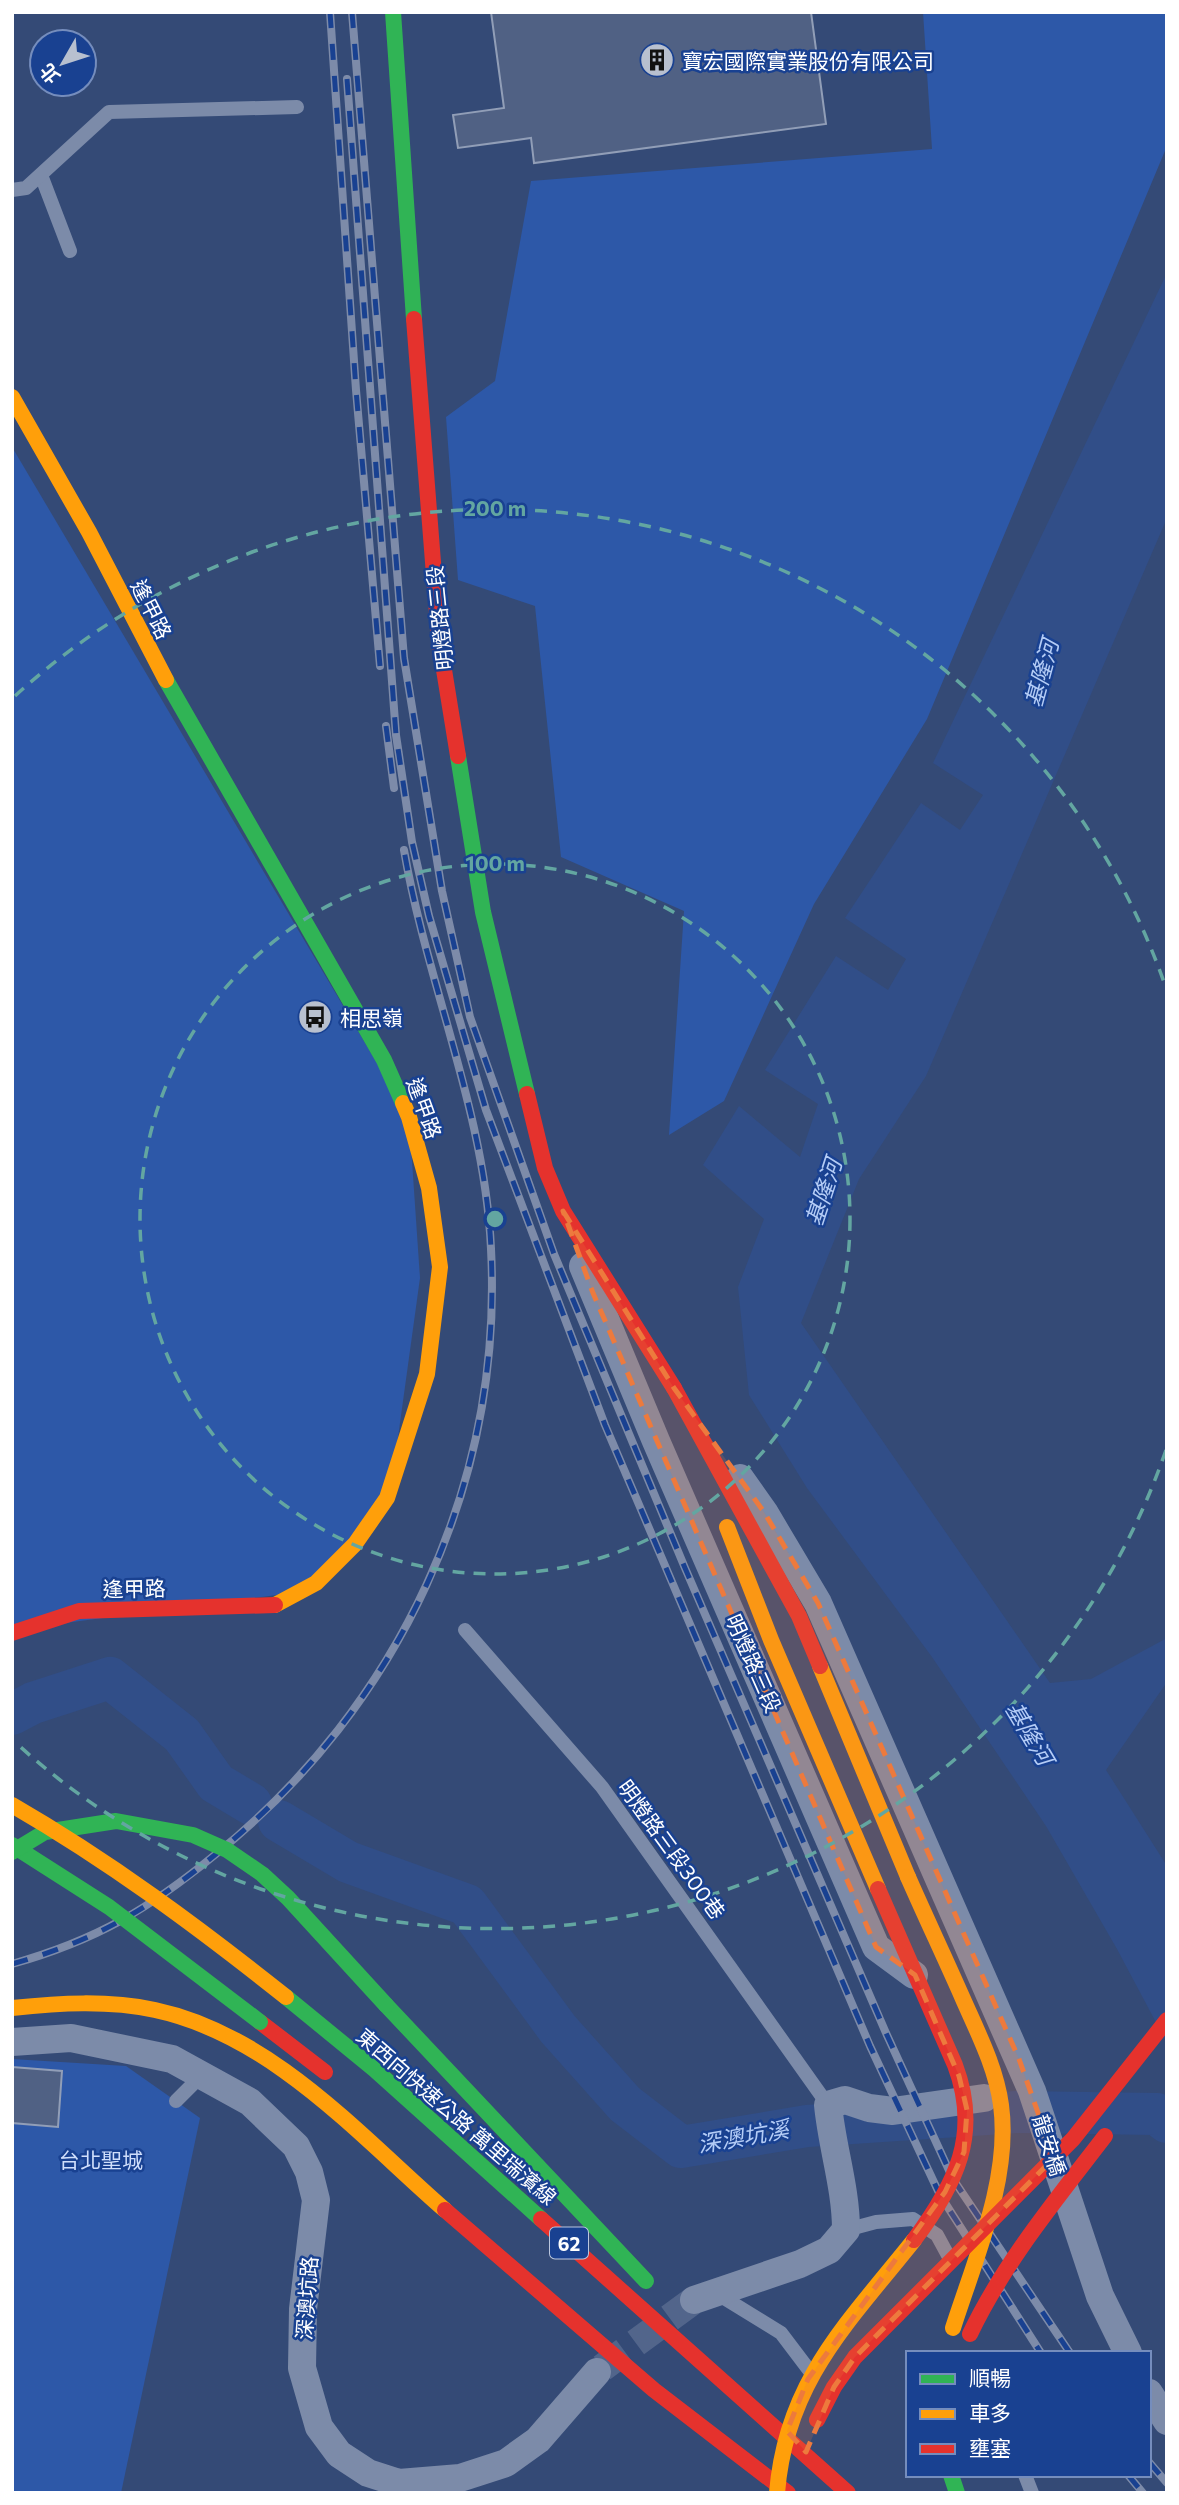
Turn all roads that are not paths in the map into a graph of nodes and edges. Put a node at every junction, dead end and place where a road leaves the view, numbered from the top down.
1 (393, 12) edge
2 (298, 107) dead end
3 (41, 175) junction
4 (12, 190) edge
5 (70, 251) dead end
6 (12, 397) edge
7 (563, 1211) junction
8 (674, 1388) junction
9 (465, 1630) dead end
10 (12, 1633) edge
11 (12, 1805) edge
12 (12, 1845) edge
13 (12, 1852) edge
14 (974, 1960) junction
15 (930, 1986) junction
16 (12, 2008) edge
17 (1167, 2020) edge
18 (12, 2042) edge
19 (1018, 2059) junction
20 (202, 2076) junction
21 (337, 2082) dead end
22 (1032, 2092) junction
23 (176, 2101) dead end
24 (828, 2105) junction
25 (1116, 2120) dead end
26 (846, 2231) junction
27 (705, 2297) joint
28 (661, 2298) dead end
29 (951, 2334) dead end
30 (699, 2338) dead end
31 (976, 2340) dead end
32 (965, 2351) edge
33 (1127, 2351) edge
34 (597, 2372) tunnel mouth
35 (687, 2395) dead end
36 (1151, 2396) edge
37 (837, 2408) dead end
38 (1167, 2421) edge
39 (822, 2469) junction
40 (796, 2487) edge
41 (777, 2493) edge
42 (848, 2493) edge

1 - 7 main road, 明燈路三段
2 - 3 lane
3 - 4 lane
3 - 5 lane
6 - 10 main road, 逢甲路
7 - 8 main road, 明燈路三段
7 - 15 street, 明燈路三段
8 - 14 street, 明燈路三段
8 - 29 main road, bridge
8 - 41 main road, bridge
9 - 24 lane, 明燈路三段300巷
11 - 39 main road, 東西向快速公路 萬里瑞濱線 / 62, bridge
12 - 21 main road, bridge
13 - 28 main road, bridge
14 - 15 street
14 - 19 street, 明燈路三段
15 - 19 street, 明燈路三段
16 - 40 main road
17 - 40 main road, bridge
18 - 20 street, 深澳坑路
19 - 22 street, 明燈路三段
20 - 23 lane
20 - 34 street, 深澳坑路
22 - 24 street
22 - 33 street, 龍安橋, bridge
24 - 26 street
25 - 32 main road, bridge
26 - 27 street
26 - 31 lane
27 - 37 lane
30 - 39 main road
35 - 40 main road
36 - 38 street
39 - 42 main road, 東西向快速公路 萬里瑞濱線 / 62

